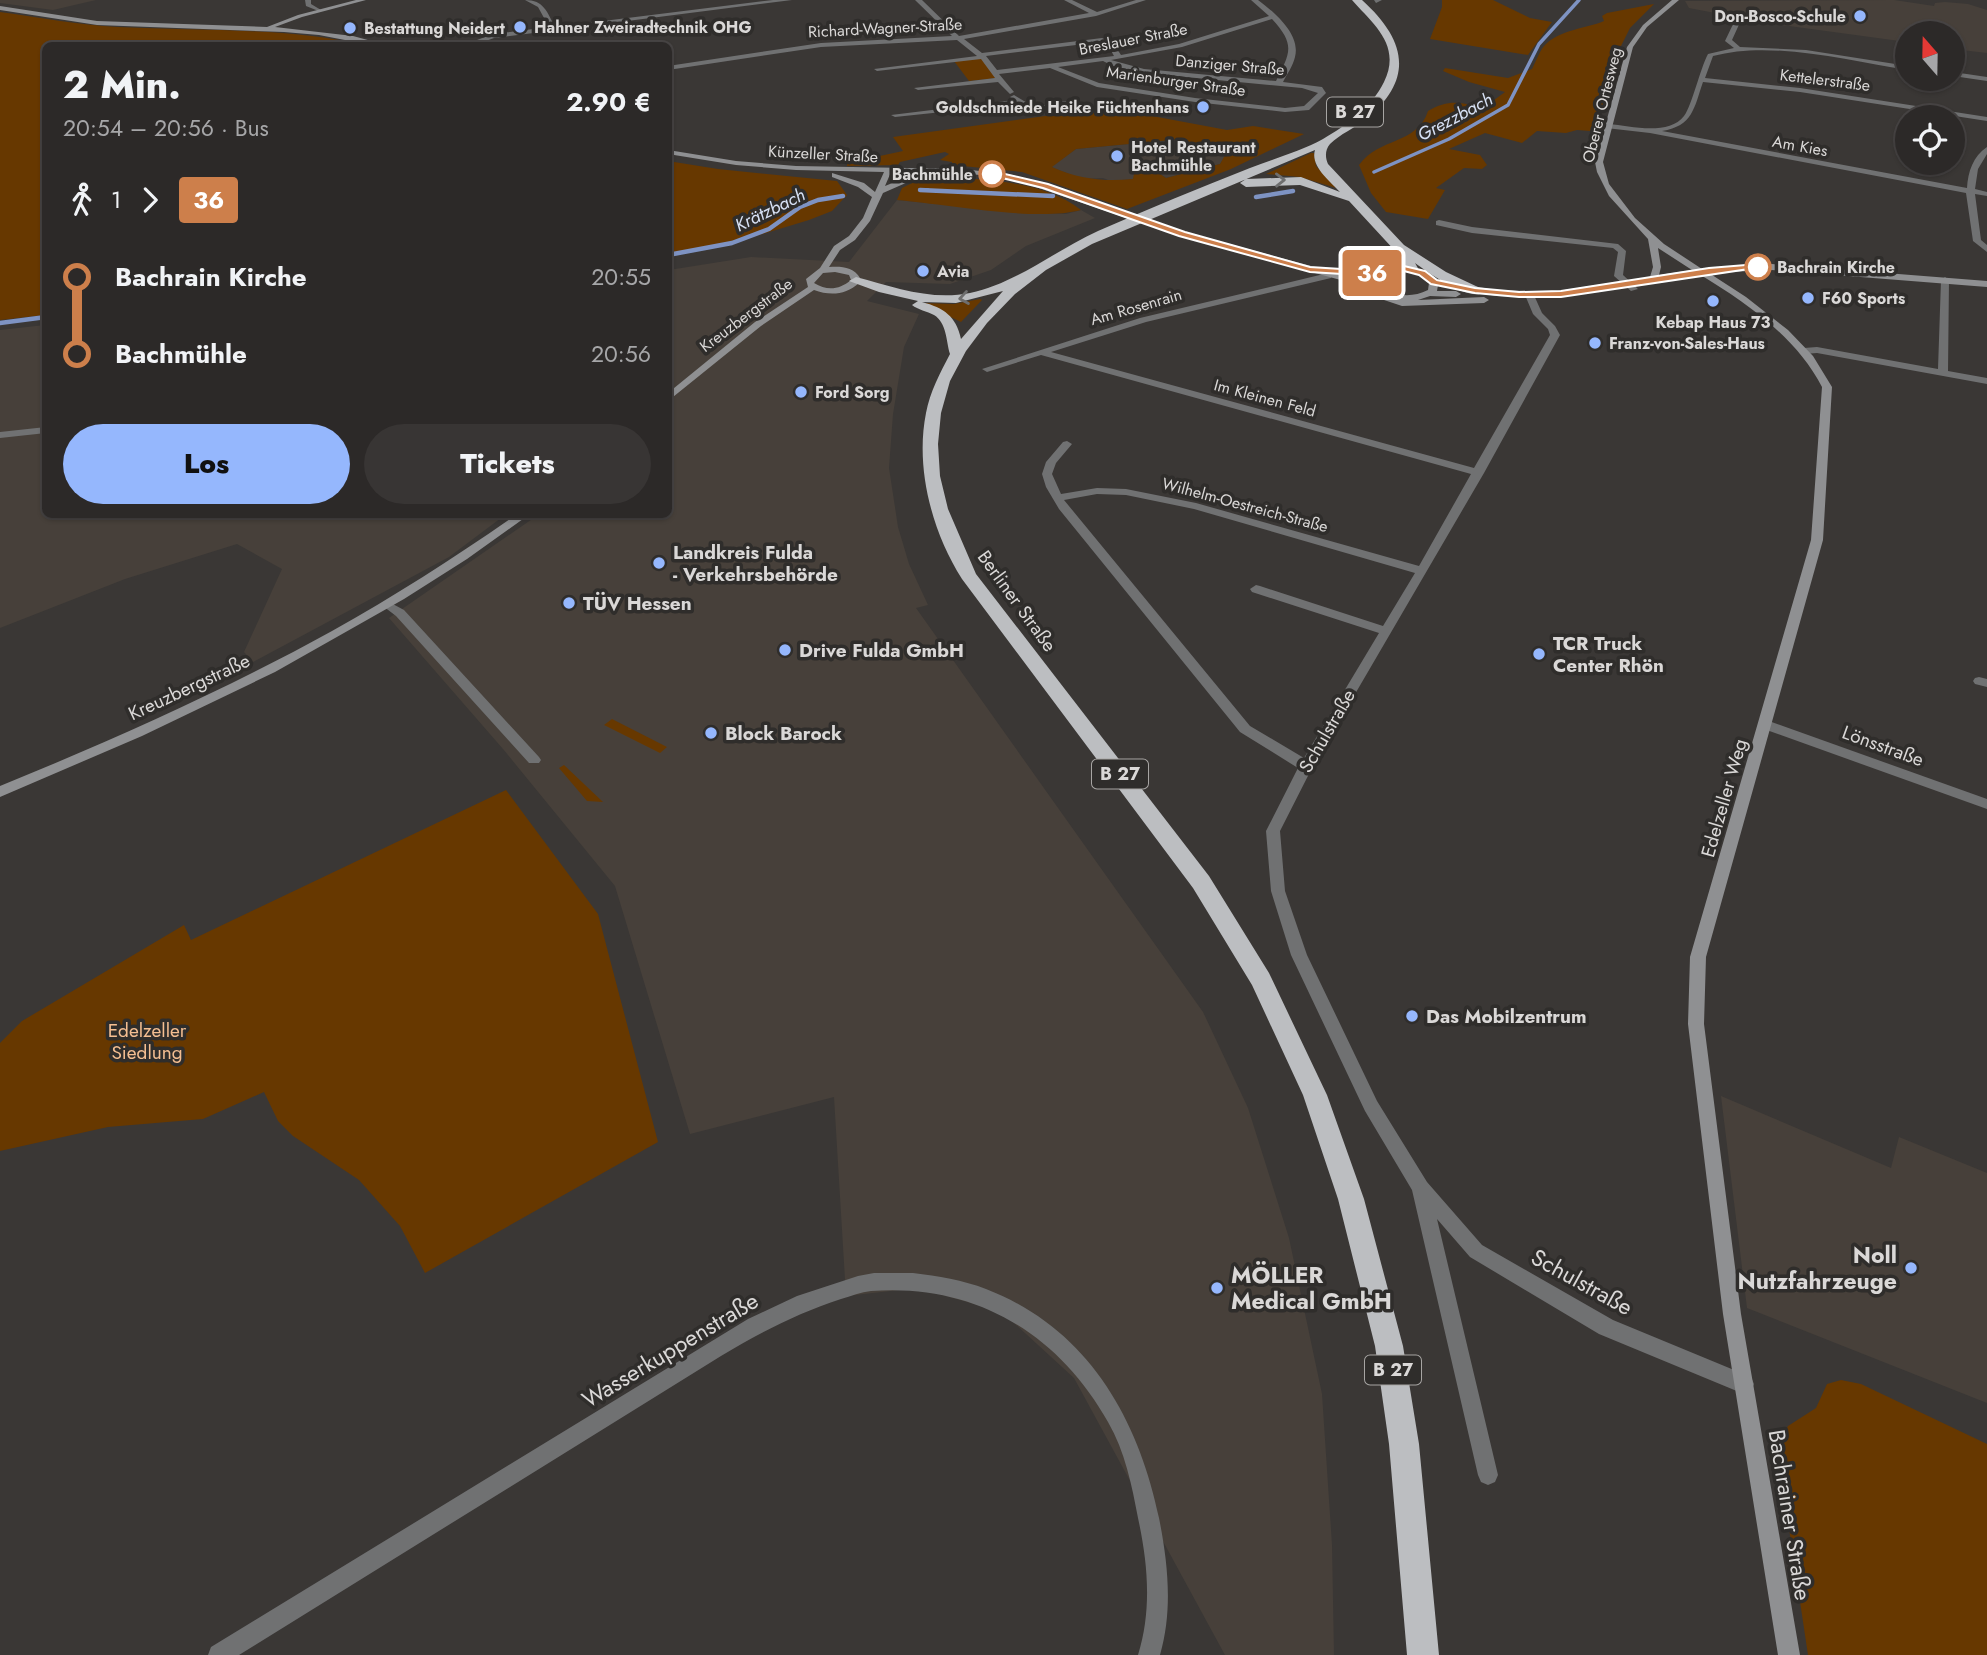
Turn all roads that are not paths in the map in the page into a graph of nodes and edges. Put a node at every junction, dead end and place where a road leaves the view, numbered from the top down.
1 (308, 0) edge
2 (363, 0) edge
3 (528, 0) edge
4 (685, 0) edge
5 (781, 0) edge
6 (789, 0) edge
7 (918, 0) edge
8 (1067, 0) edge
9 (1143, 0) edge
10 (1254, 0) edge
11 (1346, 0) edge
12 (1357, 0) edge
13 (1675, 1) edge
14 (0, 8) edge
15 (319, 11) junction
16 (694, 12) junction
17 (1096, 14) junction
18 (1272, 17) junction
19 (1739, 18) dead end
20 (553, 29) junction
21 (265, 30) junction
22 (958, 38) junction
23 (367, 42) edge
24 (476, 42) edge
25 (1737, 47) junction
26 (982, 56) junction
27 (1119, 58) junction
28 (1106, 60) junction
29 (1895, 66) edge
30 (672, 67) edge
31 (1053, 67) junction
32 (877, 69) dead end
33 (999, 76) junction
34 (1965, 76) edge
35 (1987, 79) edge
36 (1700, 80) junction
37 (1279, 83) junction
38 (918, 88) dead end
39 (1014, 97) junction
40 (1065, 103) dead end
41 (1299, 110) joint
42 (895, 115) dead end
43 (1987, 119) edge
44 (1609, 126) junction
45 (1650, 131) junction
46 (1324, 143) junction
47 (1987, 149) edge
48 (672, 153) edge
49 (821, 170) junction
50 (888, 171) junction
51 (938, 171) junction
52 (1235, 177) junction
53 (1212, 187) junction
54 (1969, 191) junction
55 (878, 194) junction
56 (1987, 194) edge
57 (1352, 200) junction
58 (1439, 223) dead end
59 (852, 238) junction
60 (1652, 239) junction
61 (1390, 240) junction
62 (1987, 249) edge
63 (844, 262) junction
64 (1305, 268) junction
65 (1395, 268) junction
66 (824, 270) junction
67 (1412, 270) junction
68 (1700, 271) junction
69 (1825, 271) junction
70 (1374, 274) junction
71 (1028, 276) junction
72 (1328, 276) junction
73 (1710, 277) junction
74 (1945, 279) junction
75 (1653, 280) junction
76 (1296, 282) junction
77 (1434, 282) junction
78 (852, 284) junction
79 (1987, 284) edge
80 (1373, 286) junction
81 (813, 287) junction
82 (1631, 287) junction
83 (1430, 293) junction
84 (1479, 295) junction
85 (1532, 299) junction
86 (1804, 351) junction
87 (956, 352) junction
88 (1044, 353) junction
89 (988, 369) dead end
90 (1943, 373) junction
91 (1987, 382) edge
92 (672, 395) edge
93 (42, 430) edge
94 (0, 435) edge
95 (1068, 444) dead end
96 (1479, 473) junction
97 (1058, 498) junction
98 (519, 518) edge
99 (1422, 571) junction
100 (1256, 589) dead end
101 (389, 606) junction
102 (1386, 631) junction
103 (1766, 725) junction
104 (534, 760) dead end
105 (1306, 766) junction
106 (0, 792) edge
107 (1987, 804) edge
108 (1421, 1188) junction
109 (1744, 1384) junction
110 (1488, 1475) dead end
111 (219, 1655) edge
112 (1149, 1655) edge
113 (1423, 1655) edge
114 (1789, 1655) edge

1 - 15 street
2 - 15 main road
3 - 20 street
4 - 16 street
5 - 6 street
5 - 16 street
7 - 22 street
8 - 17 street
9 - 17 street, Richard-Wagner-Straße
10 - 18 street
11 - 52 highway, Berliner Straße / B 27
12 - 46 highway, Berliner Straße / B 27
13 - 44 main road, Oberer Ortesweg
14 - 21 main road
15 - 21 main road
16 - 20 street
17 - 22 street, Richard-Wagner-Straße
18 - 27 street, Breslauer Straße
18 - 37 street
19 - 25 street
20 - 24 street
21 - 23 main road
22 - 26 street
22 - 30 street, Richard-Wagner-Straße
25 - 29 street
25 - 36 street
26 - 27 street
26 - 32 street
26 - 33 street
27 - 28 street, Breslauer Straße
28 - 31 street, Breslauer Straße
28 - 37 street, Danziger Straße
31 - 33 street, Breslauer Straße
31 - 41 street, Marienburger Straße
33 - 38 street, Breslauer Straße
33 - 39 street
34 - 35 street
36 - 43 street, Kettelerstraße
36 - 45 street
37 - 41 street, Danziger Straße
39 - 40 street
39 - 42 street
44 - 45 street, Am Kies
44 - 60 main road, Oberer Ortesweg
45 - 54 street, Am Kies
46 - 52 highway, Berliner Straße / B 27
46 - 57 highway
47 - 54 street
48 - 49 main road, Künzeller Straße
49 - 50 main road, Künzeller Straße
49 - 55 main road
50 - 51 main road, Künzeller Straße
50 - 55 main road, Kreuzbergstraße
51 - 55 main road
51 - 64 main road, Künzeller Straße
52 - 53 highway, Berliner Straße / B 27
53 -> 57 highway
53 - 71 highway, Berliner Straße / B 27
54 - 56 street, Am Kies
54 - 62 street
55 - 59 main road, Kreuzbergstraße
57 - 61 highway
58 - 82 street
59 - 63 main road, Kreuzbergstraße
59 - 66 main road, Kreuzbergstraße
60 - 68 main road, Oberer Ortesweg
60 - 75 main road
61 - 65 highway
61 - 67 highway
61 - 84 highway
63 - 66 main road
63 - 78 main road
64 - 70 main road
64 - 72 main road
64 - 76 street
65 - 67 main road
65 - 70 main road
66 - 81 main road, Kreuzbergstraße
67 - 77 main road
68 - 69 main road
68 - 73 main road, Oberer Ortesweg
68 - 75 main road
69 - 73 main road
69 - 74 main road
70 - 80 main road
71 -> 78 highway
71 - 87 highway, Berliner Straße / B 27
72 - 76 street, Am Rosenrain
72 - 80 main road
72 - 84 main road
73 - 82 main road
73 - 86 main road, Edelzeller Weg
74 - 79 main road
74 - 90 street
75 - 82 main road
76 - 88 street, Am Rosenrain
77 - 83 main road
77 - 84 main road
78 - 81 main road, Kreuzbergstraße
78 - 87 highway
80 - 83 main road
81 - 92 main road, Kreuzbergstraße
82 - 85 main road
83 - 84 main road
84 - 85 main road
85 - 96 street, Schulstraße
86 - 90 street
86 - 103 main road, Edelzeller Weg
87 - 113 highway, Berliner Straße / B 27
88 - 89 street, Am Rosenrain
88 - 96 street, Im Kleinen Feld
90 - 91 street
93 - 94 street
95 - 97 street
96 - 99 street, Schulstraße
97 - 99 street, Wilhelm-Oestreich-Straße
97 - 105 street
98 - 101 main road, Kreuzbergstraße
99 - 102 street, Schulstraße
100 - 102 street
101 - 104 street
101 - 106 main road, Kreuzbergstraße
102 - 105 street, Schulstraße
103 - 107 street, Lönsstraße
103 - 109 main road, Edelzeller Weg
105 - 108 street, Schulstraße
108 - 109 street, Schulstraße
108 - 110 street, Schulstraße
109 - 114 main road, Bachrainer Straße
111 - 112 street, Wasserkuppenstraße

